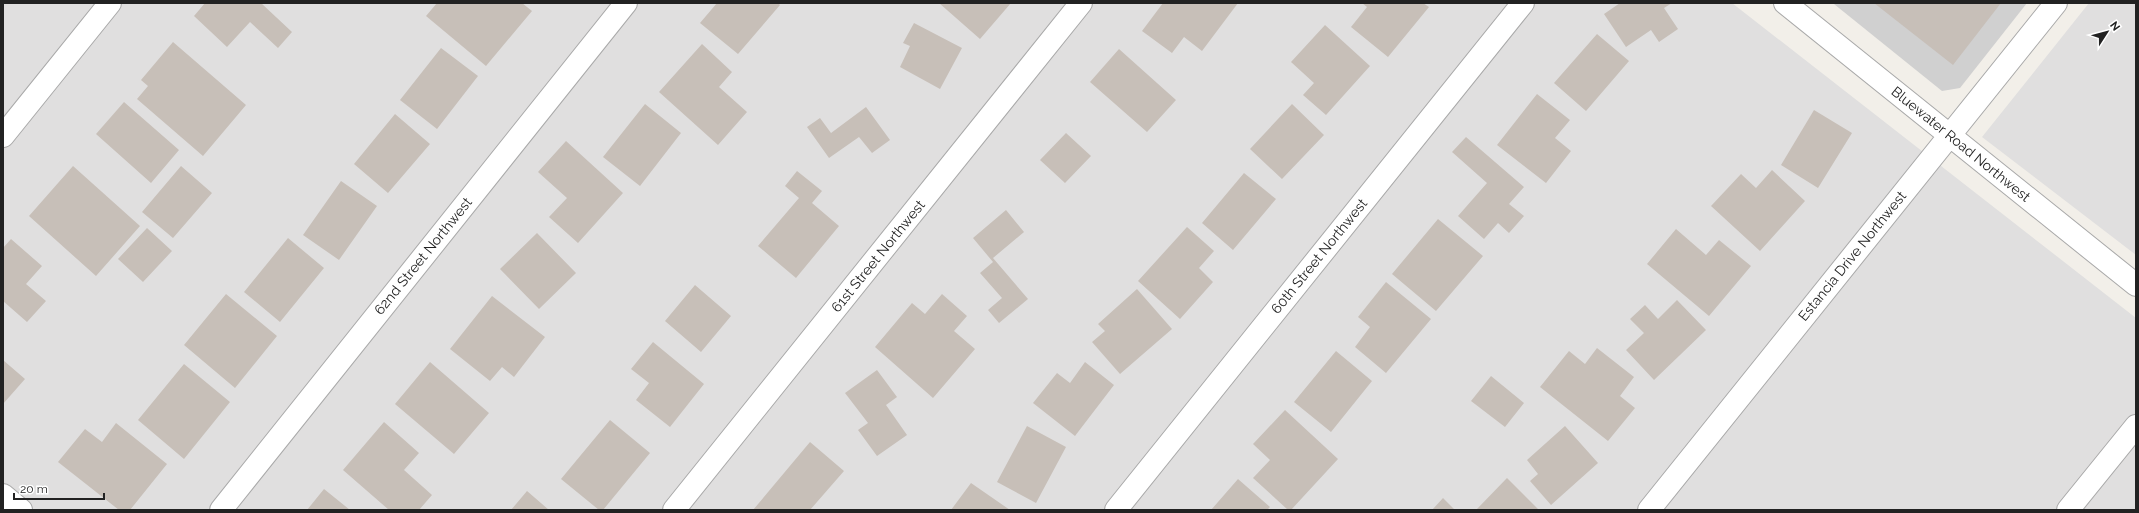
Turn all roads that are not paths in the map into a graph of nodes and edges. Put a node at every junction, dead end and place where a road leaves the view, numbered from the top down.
1 (110, 3) edge
2 (626, 3) edge
3 (1082, 3) edge
4 (1523, 3) edge
5 (1785, 3) edge
6 (2056, 3) edge
7 (1949, 134) junction
8 (3, 136) edge
9 (2136, 285) edge
10 (2136, 426) edge
11 (3, 496) edge
12 (21, 510) edge
13 (220, 510) edge
14 (674, 510) edge
15 (1116, 510) edge
16 (1649, 510) edge
17 (2068, 510) edge

1 - 8 street
2 - 13 street, 62nd Street Northwest
3 - 14 street, 61st Street Northwest
4 - 15 street, 60th Street Northwest
5 - 7 street, Bluewater Road Northwest
6 - 7 street, Estancia Drive Northwest
7 - 9 street, Bluewater Road Northwest
7 - 16 street, Estancia Drive Northwest
10 - 17 street
11 - 12 street

